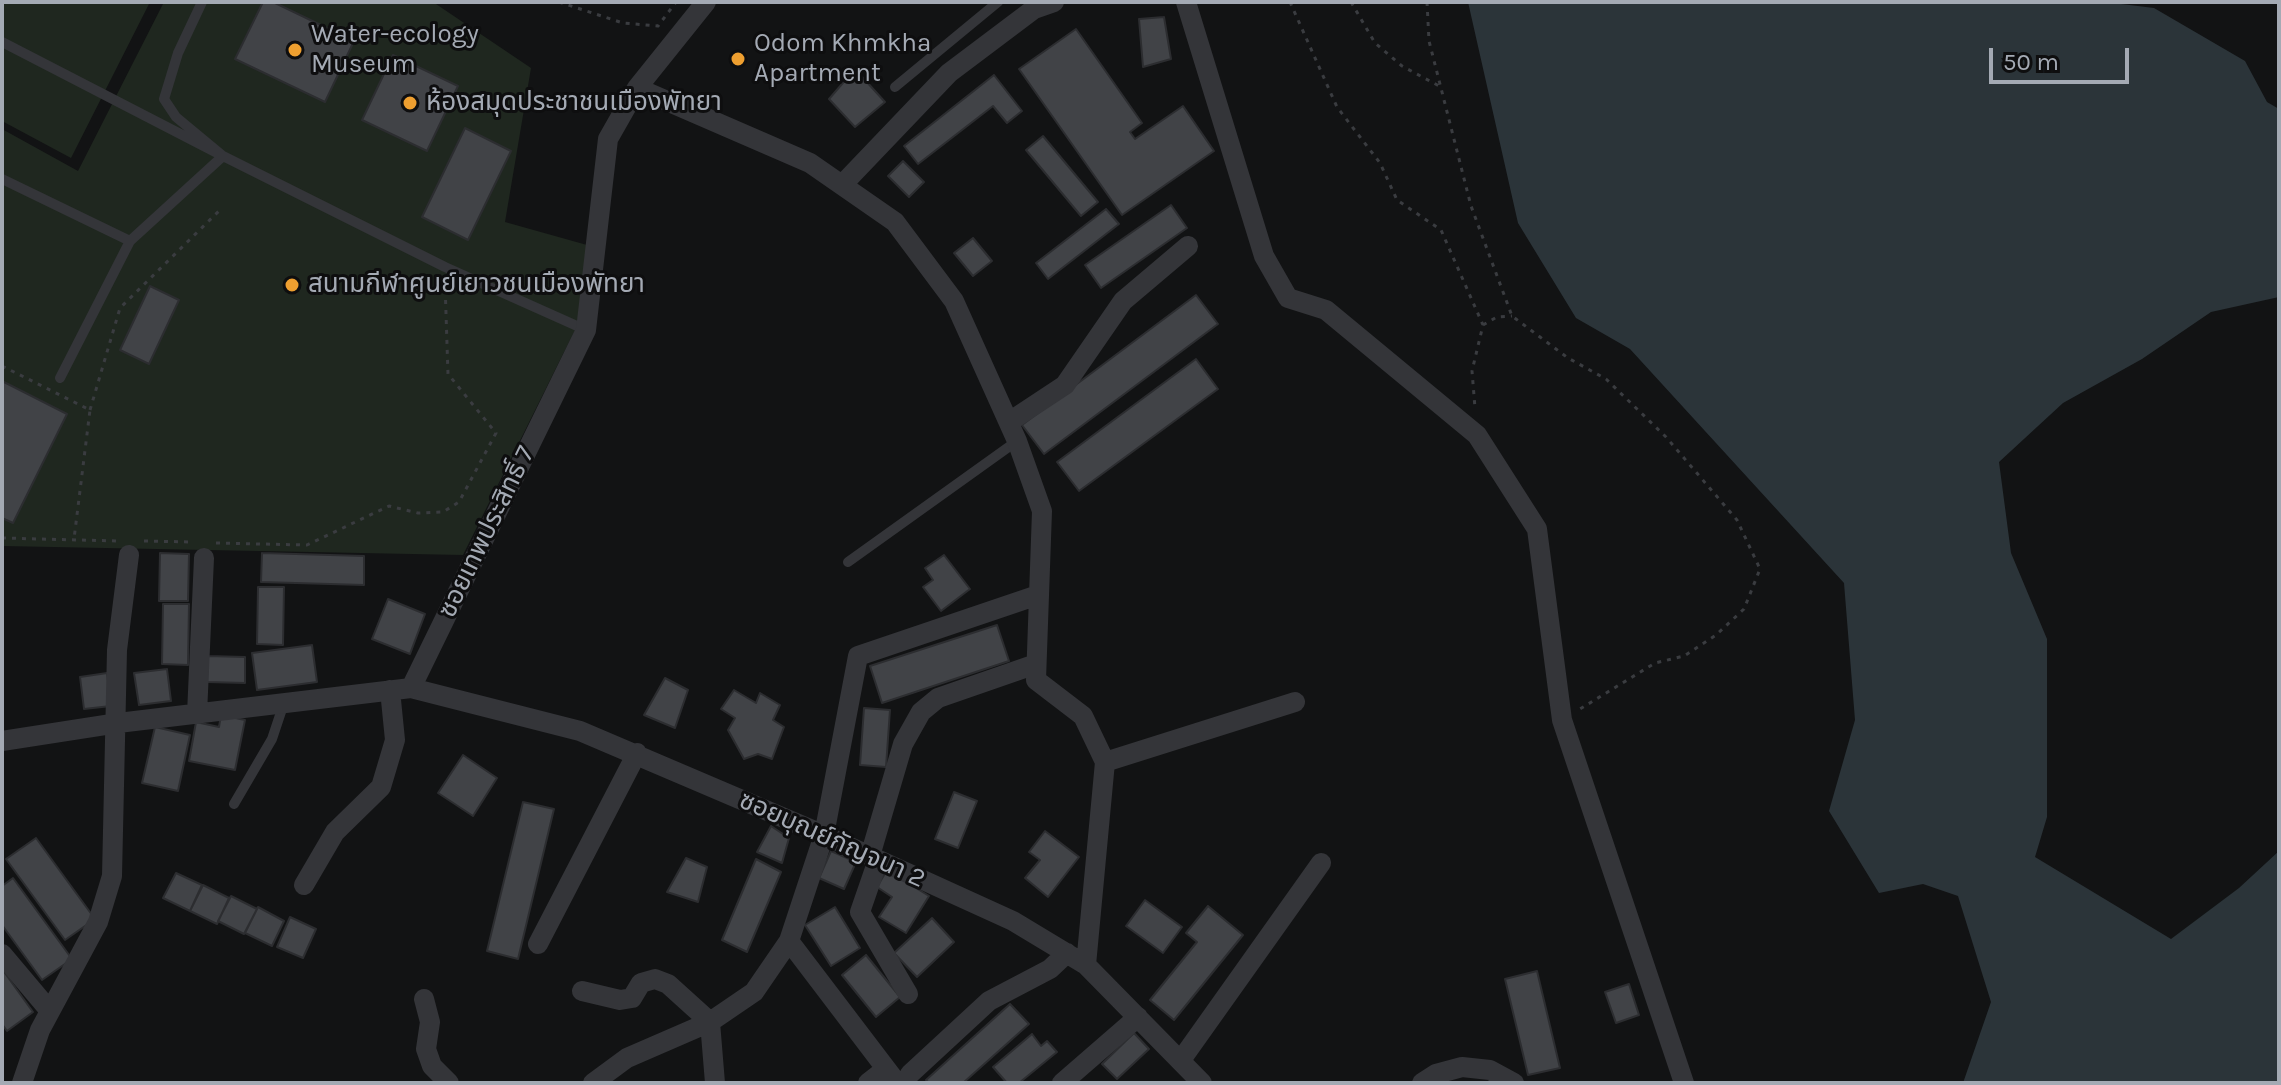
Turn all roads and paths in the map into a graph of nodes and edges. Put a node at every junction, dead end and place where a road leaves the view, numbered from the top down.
1 (202, 2) edge
2 (559, 2) edge
3 (676, 2) edge
4 (706, 2) edge
5 (998, 2) edge
6 (1054, 2) edge
7 (1186, 2) edge
8 (1290, 2) edge
9 (1351, 2) edge
10 (1427, 2) edge
11 (2, 42) edge
12 (895, 87) dead end
13 (1441, 87) junction
14 (637, 88) junction
15 (223, 156) junction
16 (2, 179) edge
17 (842, 185) junction
18 (222, 208) dead end
19 (130, 241) junction
20 (1188, 246) dead end
21 (445, 267) junction
22 (1512, 316) junction
23 (1483, 325) junction
24 (586, 330) junction
25 (2, 366) edge
26 (60, 378) dead end
27 (90, 410) junction
28 (1013, 432) junction
29 (1477, 435) junction
30 (2, 538) edge
31 (74, 540) junction
32 (128, 546) junction
33 (205, 548) junction
34 (848, 562) dead end
35 (1038, 595) junction
36 (1036, 664) junction
37 (411, 688) junction
38 (390, 690) junction
39 (1295, 702) dead end
40 (284, 703) junction
41 (197, 714) junction
42 (1562, 720) junction
43 (118, 723) junction
44 (2, 741) edge
45 (637, 753) junction
46 (1105, 762) junction
47 (234, 804) dead end
48 (824, 835) junction
49 (874, 858) junction
50 (1321, 863) dead end
51 (304, 885) dead end
52 (789, 941) junction
53 (538, 944) dead end
54 (1067, 953) junction
55 (2, 954) edge
56 (1086, 965) junction
57 (582, 991) dead end
58 (908, 994) dead end
59 (424, 999) dead end
60 (50, 1011) junction
61 (1138, 1017) junction
62 (710, 1022) junction
63 (1181, 1060) junction
64 (898, 1076) edge
65 (22, 1083) edge
66 (449, 1083) edge
67 (593, 1083) edge
68 (715, 1083) edge
69 (868, 1083) edge
70 (1062, 1083) edge
71 (1202, 1083) edge
72 (1422, 1083) edge
73 (1514, 1083) edge
74 (1684, 1083) edge

1 - 15 lane
2 - 3 path
4 - 14 street, ซอยเทพประสิทธิ์ 7
5 - 12 lane
6 - 17 street
7 - 29 street
8 - 23 path
9 - 13 path
10 - 13 path
11 - 15 lane
13 - 22 path
14 - 17 street
14 - 24 street, ซอยเทพประสิทธิ์ 7
15 - 19 lane
15 - 21 lane
16 - 19 lane
17 - 28 street
18 - 27 path
19 - 26 lane
20 - 28 street
21 - 24 lane
21 - 33 path
22 - 23 path
22 - 42 path
23 - 29 path
24 - 37 street, ซอยเทพประสิทธิ์ 7
25 - 27 path
27 - 31 path
28 - 34 lane
28 - 35 street
29 - 42 street
30 - 31 path
31 - 32 path
32 - 33 path
32 - 43 street
33 - 41 street
35 - 36 street
35 - 48 street
36 - 46 street
36 - 49 street
37 - 38 street
37 - 45 street, ซอยบุณย์กัญจนา 2
38 - 40 street
38 - 51 street
39 - 46 street
40 - 41 street
40 - 47 lane
41 - 43 street
42 - 74 street
43 - 44 street
43 - 60 street
45 - 48 street, ซอยบุณย์กัญจนา 2
45 - 53 street
46 - 56 street
48 - 49 street, ซอยบุณย์กัญจนา 2
48 - 52 street
49 - 54 street, ซอยบุณย์กัญจนา 2
49 - 58 street
50 - 63 street
52 - 62 street
52 - 64 street
54 - 56 street, ซอยบุณย์กัญจนา 2
54 - 64 street
55 - 60 street
56 - 61 street, ซอยบุณย์กัญจนา 2
57 - 62 street
59 - 66 street
60 - 65 street
61 - 63 street, ซอยบุณย์กัญจนา 2
61 - 70 street
62 - 67 street
62 - 68 street
63 - 71 street, ซอยบุณย์กัญจนา 2
64 - 69 street
72 - 73 street

